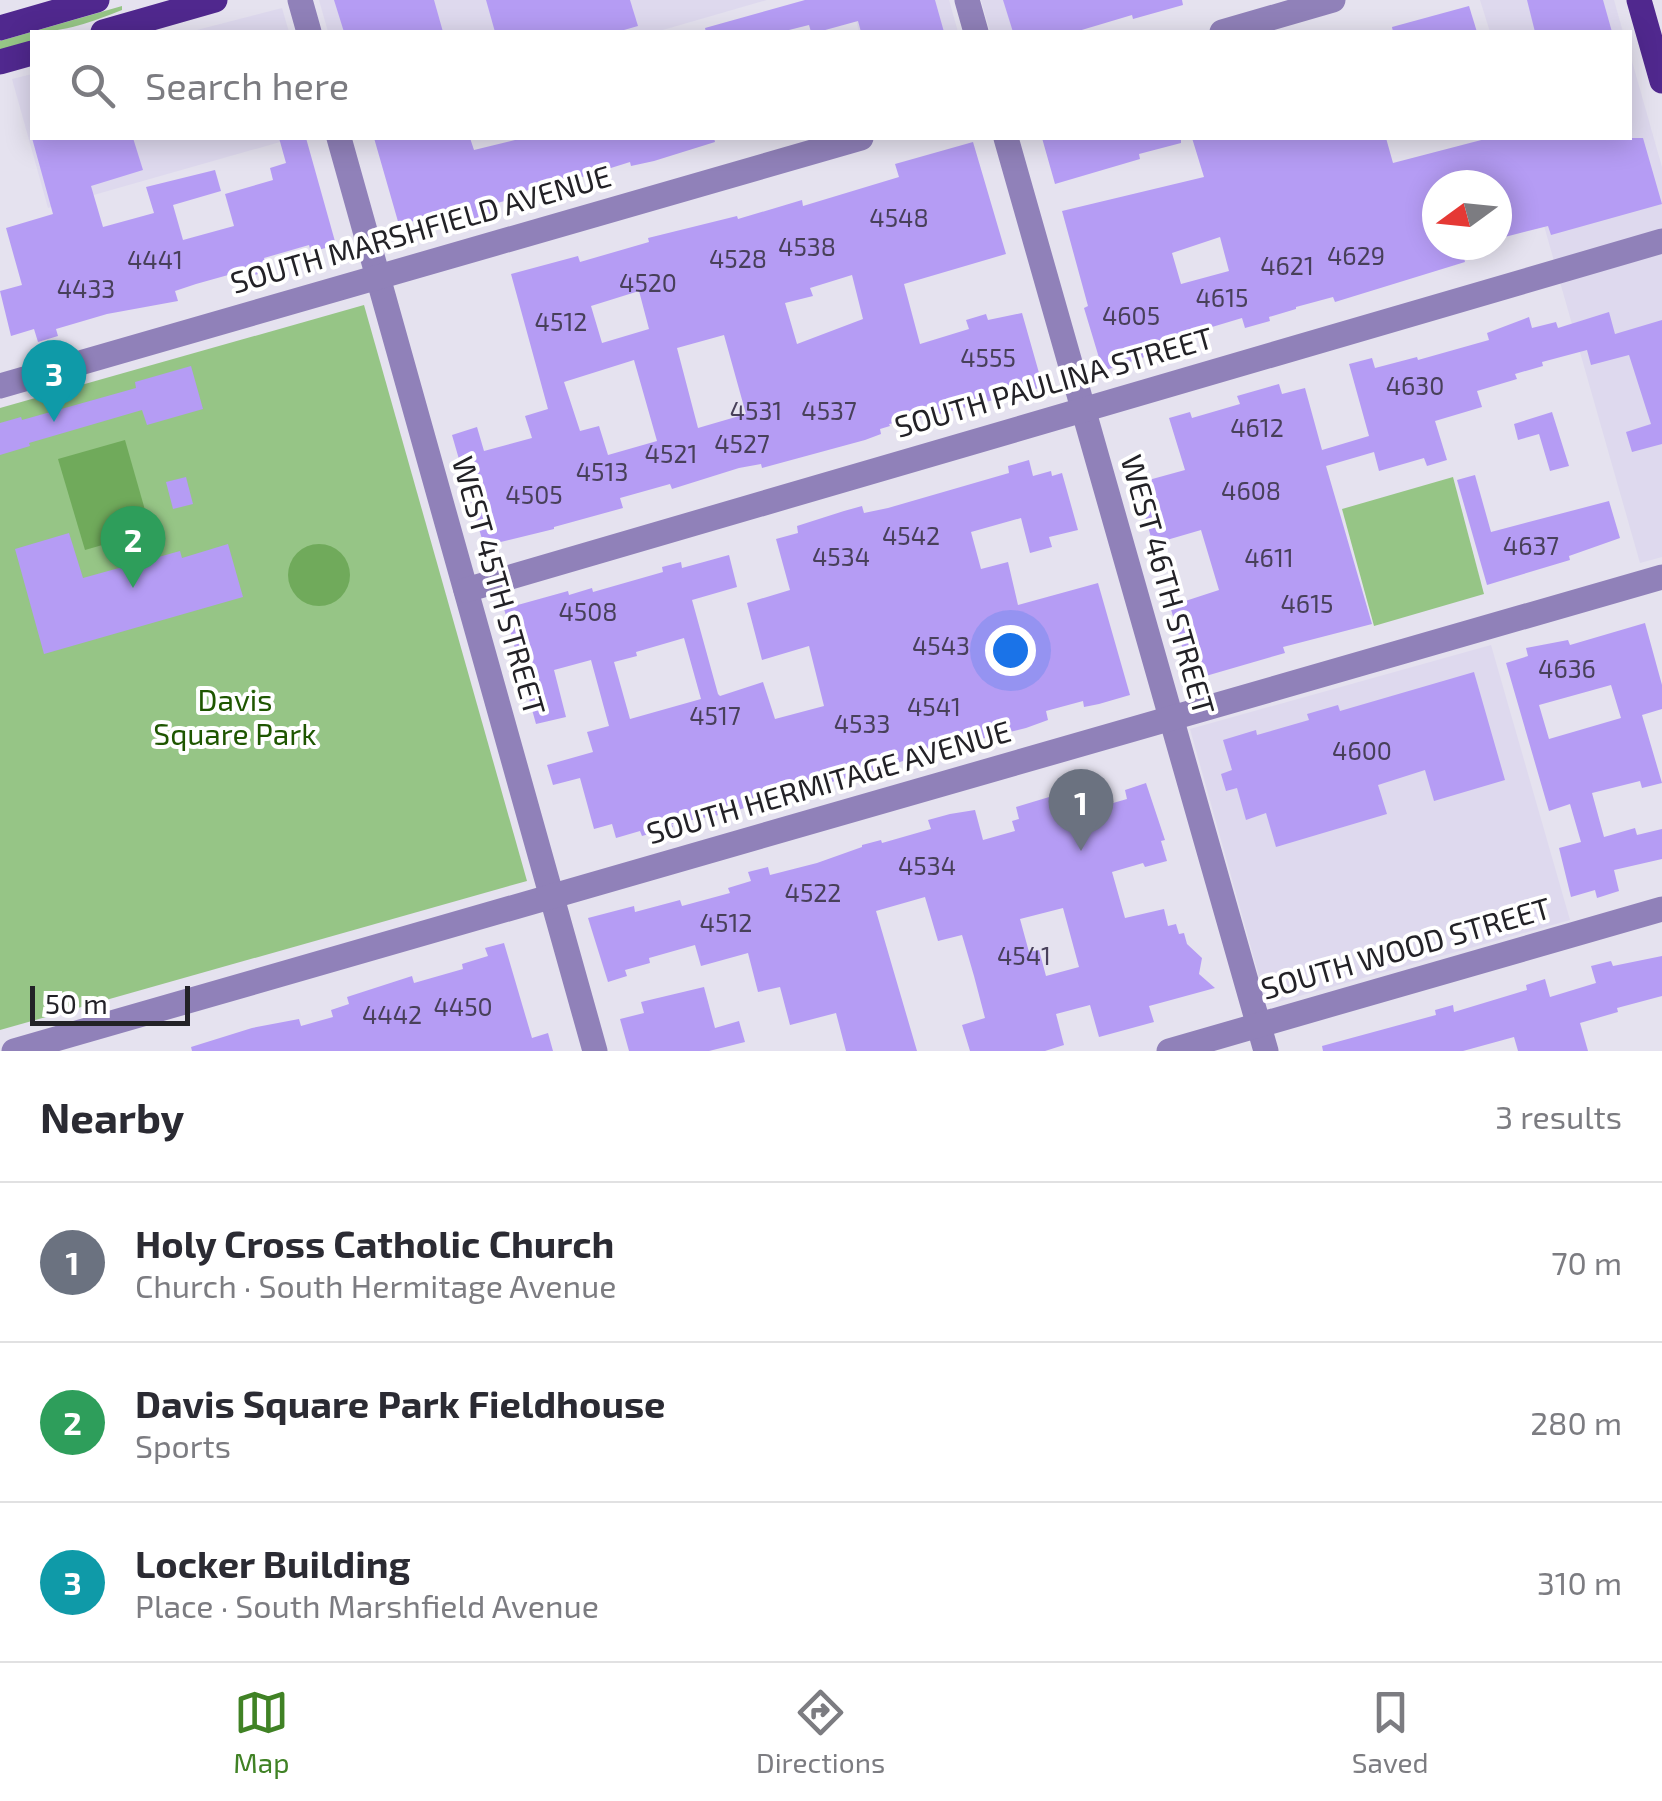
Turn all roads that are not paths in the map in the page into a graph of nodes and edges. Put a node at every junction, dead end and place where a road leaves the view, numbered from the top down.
1 (98, 0) edge
2 (215, 0) edge
3 (300, 0) edge
4 (967, 0) edge
5 (1333, 0) edge
6 (1639, 0) edge
7 (0, 28) edge
8 (109, 30) edge
9 (308, 30) edge
10 (975, 30) edge
11 (1229, 30) edge
12 (30, 53) edge
13 (0, 62) edge
14 (1662, 82) edge
15 (340, 140) edge
16 (854, 140) edge
17 (1007, 140) edge
18 (1662, 241) edge
19 (378, 277) junction
20 (0, 386) edge
21 (1083, 408) junction
22 (1662, 577) edge
23 (466, 590) junction
24 (1171, 718) junction
25 (552, 897) junction
26 (1662, 909) edge
27 (1258, 1025) junction
28 (14, 1051) edge
29 (595, 1051) edge
30 (1169, 1051) edge
31 (1266, 1051) edge

1 - 7 main road
2 - 8 main road
3 - 9 street
4 - 10 street
5 - 11 street
6 - 14 main road
12 - 13 main road
15 - 19 street, WEST 45TH STREET
16 - 19 street, SOUTH MARSHFIELD AVENUE
17 - 21 street, WEST 46TH STREET
18 - 21 street, SOUTH PAULINA STREET
19 - 20 street, SOUTH MARSHFIELD AVENUE
19 - 23 street, WEST 45TH STREET
21 - 23 street, SOUTH PAULINA STREET
21 - 24 street, WEST 46TH STREET
22 - 24 street, SOUTH HERMITAGE AVENUE
23 - 25 street, WEST 45TH STREET
24 - 25 street, SOUTH HERMITAGE AVENUE
24 - 27 street, WEST 46TH STREET
25 - 28 street, SOUTH HERMITAGE AVENUE
25 - 29 street, WEST 45TH STREET
26 - 27 street, SOUTH WOOD STREET
27 - 30 street, SOUTH WOOD STREET
27 - 31 street, WEST 46TH STREET

